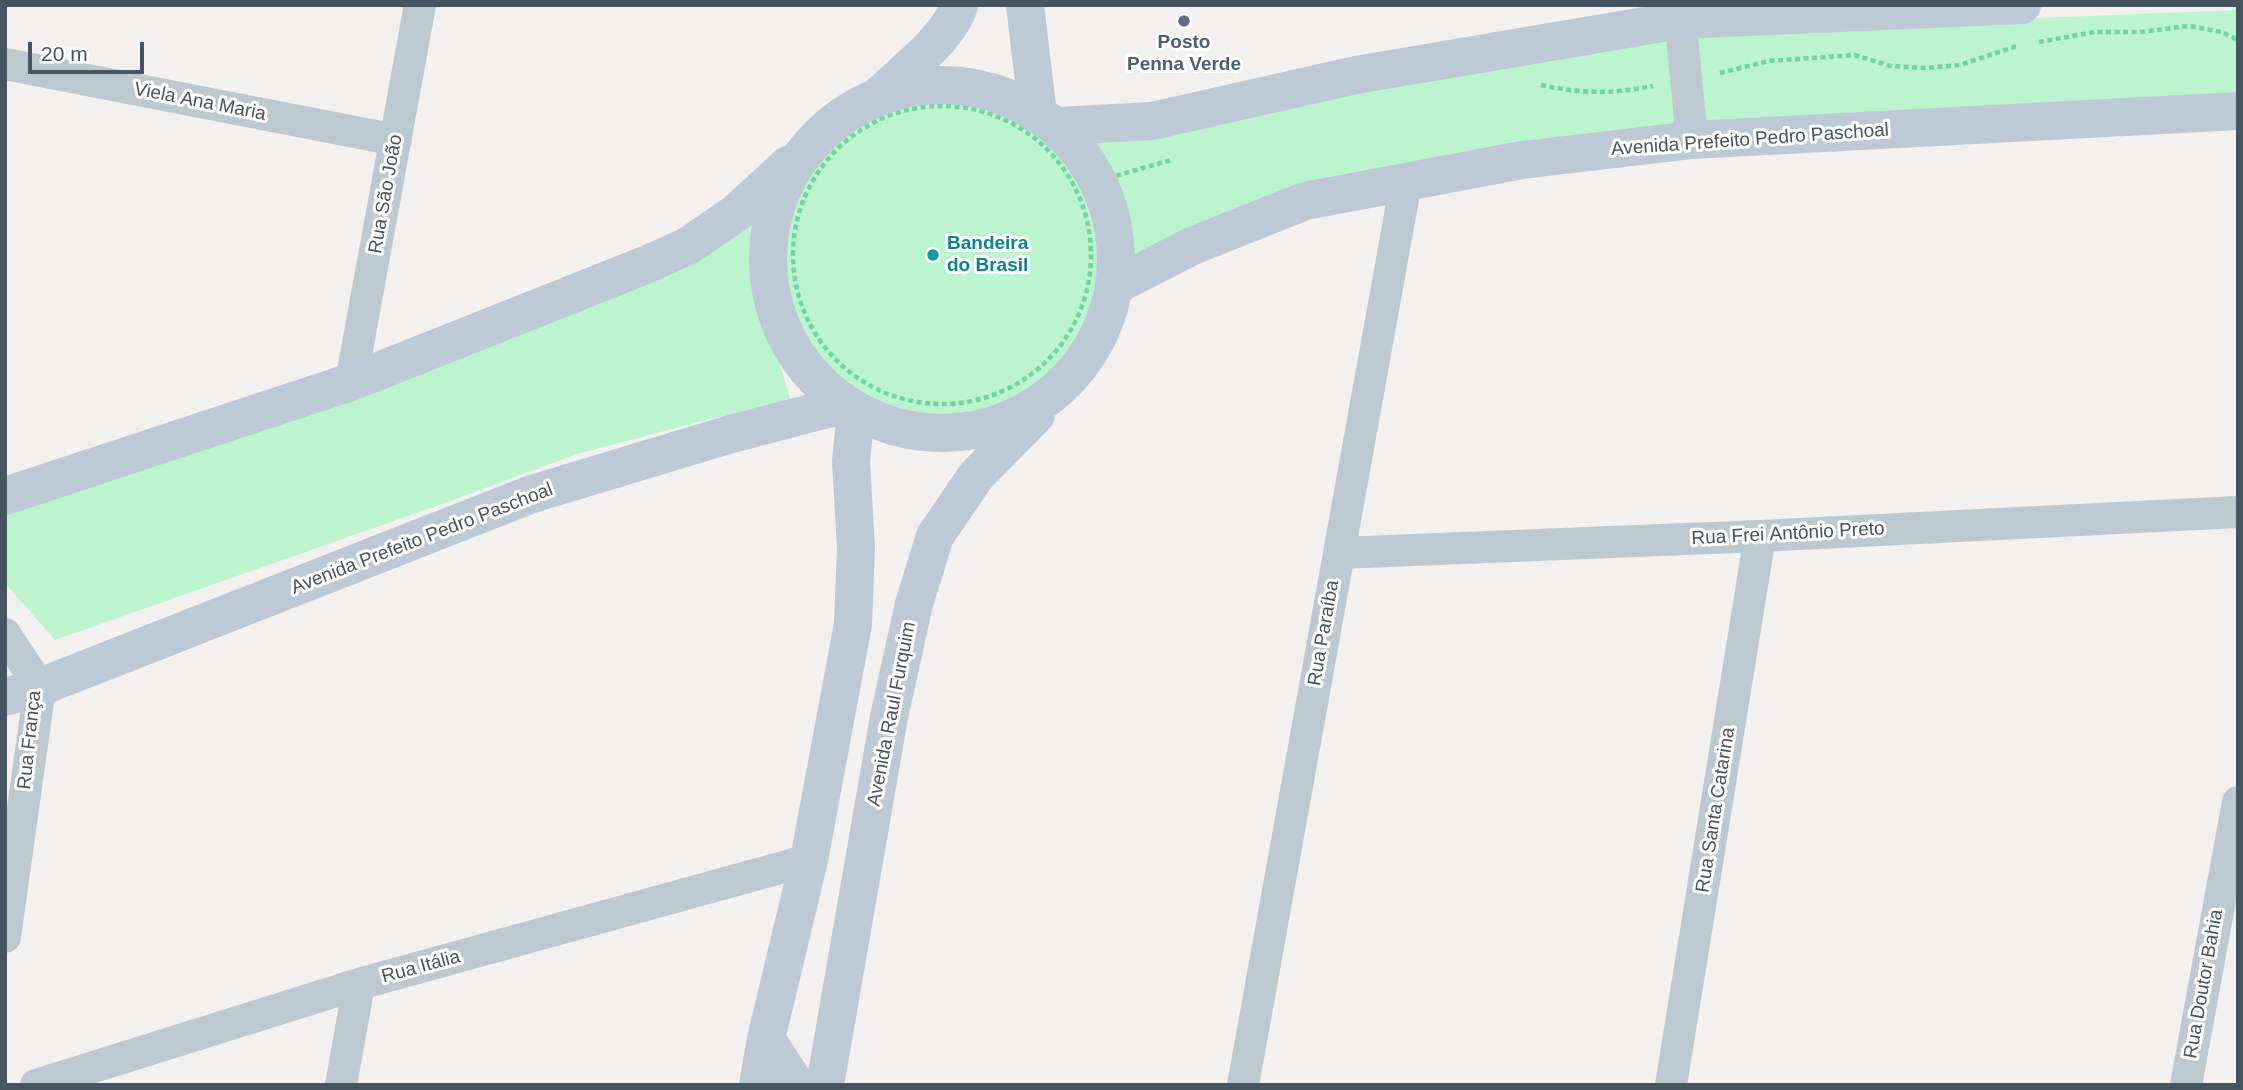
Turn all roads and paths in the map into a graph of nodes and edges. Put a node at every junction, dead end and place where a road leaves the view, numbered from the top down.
1 (420, 5) edge
2 (959, 5) edge
3 (1025, 5) edge
4 (2022, 5) edge
5 (1679, 12) edge
6 (5, 64) edge
7 (881, 94) junction
8 (2238, 111) edge
9 (1048, 120) junction
10 (396, 140) junction
11 (1692, 140) junction
12 (805, 149) junction
13 (1406, 182) junction
14 (1116, 285) junction
15 (810, 324) joint
16 (351, 382) junction
17 (1061, 389) junction
18 (851, 408) junction
19 (5, 496) edge
20 (2238, 512) edge
21 (1760, 536) junction
22 (1339, 553) junction
23 (5, 634) edge
24 (22, 692) edge
25 (2238, 802) edge
26 (809, 860) junction
27 (5, 937) edge
28 (359, 984) junction
29 (766, 1039) junction
30 (36, 1085) edge
31 (341, 1085) edge
32 (758, 1085) edge
33 (796, 1085) edge
34 (825, 1085) edge
35 (1243, 1085) edge
36 (1671, 1085) edge
37 (2186, 1085) edge

1 - 10 street, Rua São João
2 - 7 main road
3 - 9 main road
4 - 5 main road
5 - 9 main road
5 - 11 street
6 - 10 street, Viela Ana Maria
7 - 9 main road
7 - 12 main road
8 - 11 main road, Avenida Prefeito Pedro Paschoal
9 - 14 main road
10 - 16 street, Rua São João
11 - 13 main road, Avenida Prefeito Pedro Paschoal
12 - 16 main road
12 - 18 main road
13 - 14 main road, Avenida Prefeito Pedro Paschoal
13 - 22 street, Rua Paraíba
14 - 17 main road
15 - 15 path
16 - 19 main road
17 - 18 main road
17 - 34 main road, Avenida Raul Furquim
18 - 24 main road, Avenida Prefeito Pedro Paschoal
18 - 26 main road
20 - 21 street, Rua Frei Antônio Preto
21 - 22 street, Rua Frei Antônio Preto
21 - 36 street, Rua Santa Catarina
22 - 35 street, Rua Paraíba
23 - 24 street, Rua França
24 - 27 street, Rua França
25 - 37 street, Rua Doutor Bahia
26 - 28 street, Rua Itália
26 - 29 main road
28 - 30 street, Rua Itália
28 - 31 street
29 - 32 main road
29 - 33 main road

